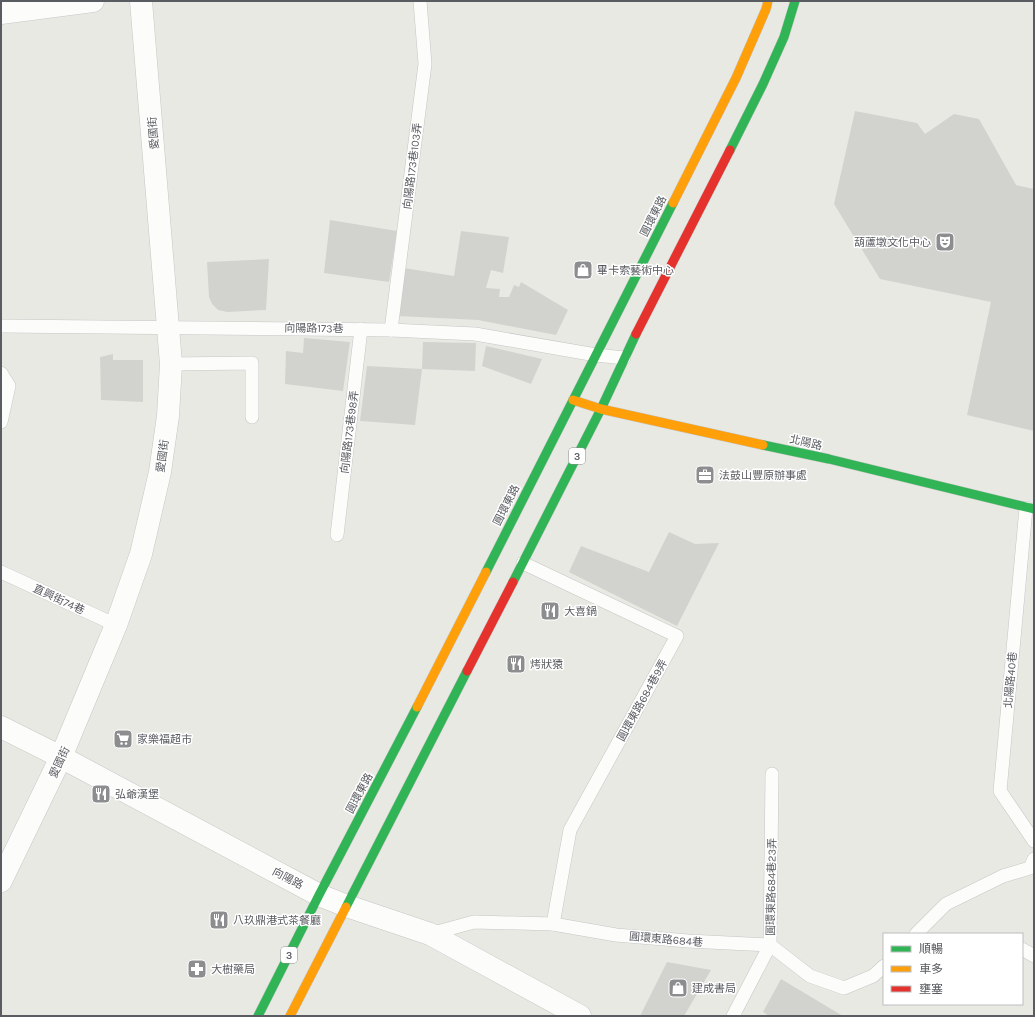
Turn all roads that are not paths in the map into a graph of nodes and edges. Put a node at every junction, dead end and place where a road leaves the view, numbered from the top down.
1 (93, 1) edge
2 (141, 1) edge
3 (420, 1) edge
4 (768, 1) edge
5 (794, 1) edge
6 (1, 14) edge
7 (1, 326) edge
8 (169, 327) junction
9 (361, 329) junction
10 (391, 330) junction
11 (596, 355) junction
12 (624, 358) junction
13 (171, 364) junction
14 (1, 373) edge
15 (573, 400) junction
16 (601, 409) junction
17 (252, 417) dead end
18 (1, 422) edge
19 (1030, 508) edge
20 (337, 535) dead end
21 (523, 563) junction
22 (1, 572) edge
23 (116, 625) junction
24 (1, 727) edge
25 (61, 758) junction
26 (772, 774) dead end
27 (1034, 841) edge
28 (1032, 863) edge
29 (1, 881) edge
30 (319, 895) junction
31 (347, 906) junction
32 (553, 924) junction
33 (917, 933) edge
34 (430, 934) junction
35 (770, 945) junction
36 (1023, 950) edge
37 (1034, 956) edge
38 (883, 967) edge
39 (258, 1016) edge
40 (290, 1016) edge
41 (580, 1016) edge
42 (733, 1016) edge

1 - 6 street
2 - 8 street, 愛國街
3 - 10 lane, 向陽路173巷103弄
4 - 11 main road, 圓環東路 / 3
5 - 12 main road, 3
7 - 8 lane, 向陽路173巷
8 - 9 lane, 向陽路173巷
8 - 13 street, 愛國街
9 - 10 lane, 向陽路173巷
9 - 20 lane, 向陽路173巷98弄
10 - 11 lane, 向陽路173巷
11 - 12 lane, 向陽路173巷
11 - 15 main road, 圓環東路 / 3
12 - 16 main road, 3
13 - 17 lane
13 - 23 street, 愛國街
14 - 18 lane
15 - 16 main road, 北陽路
15 - 30 main road, 圓環東路 / 3
16 - 19 main road, 北陽路
16 - 21 main road, 3
19 - 27 lane, 北陽路40巷
21 - 31 main road, 3
21 - 32 lane, 圓環東路684巷9弄
22 - 23 lane, 直興街74巷
23 - 25 street, 愛國街
24 - 25 street, 向陽路
25 - 29 street, 愛國街
25 - 30 street, 向陽路
26 - 35 lane, 圓環東路684巷23弄
28 - 33 lane
30 - 31 street, 向陽路
30 - 39 main road, 圓環東路 / 3
31 - 34 street, 向陽路
31 - 40 main road, 3
32 - 34 lane, 圓環東路684巷
32 - 35 lane, 圓環東路684巷
34 - 41 street, 向陽路
35 - 38 lane
35 - 42 lane, 圓環東路684巷23弄
36 - 37 lane

